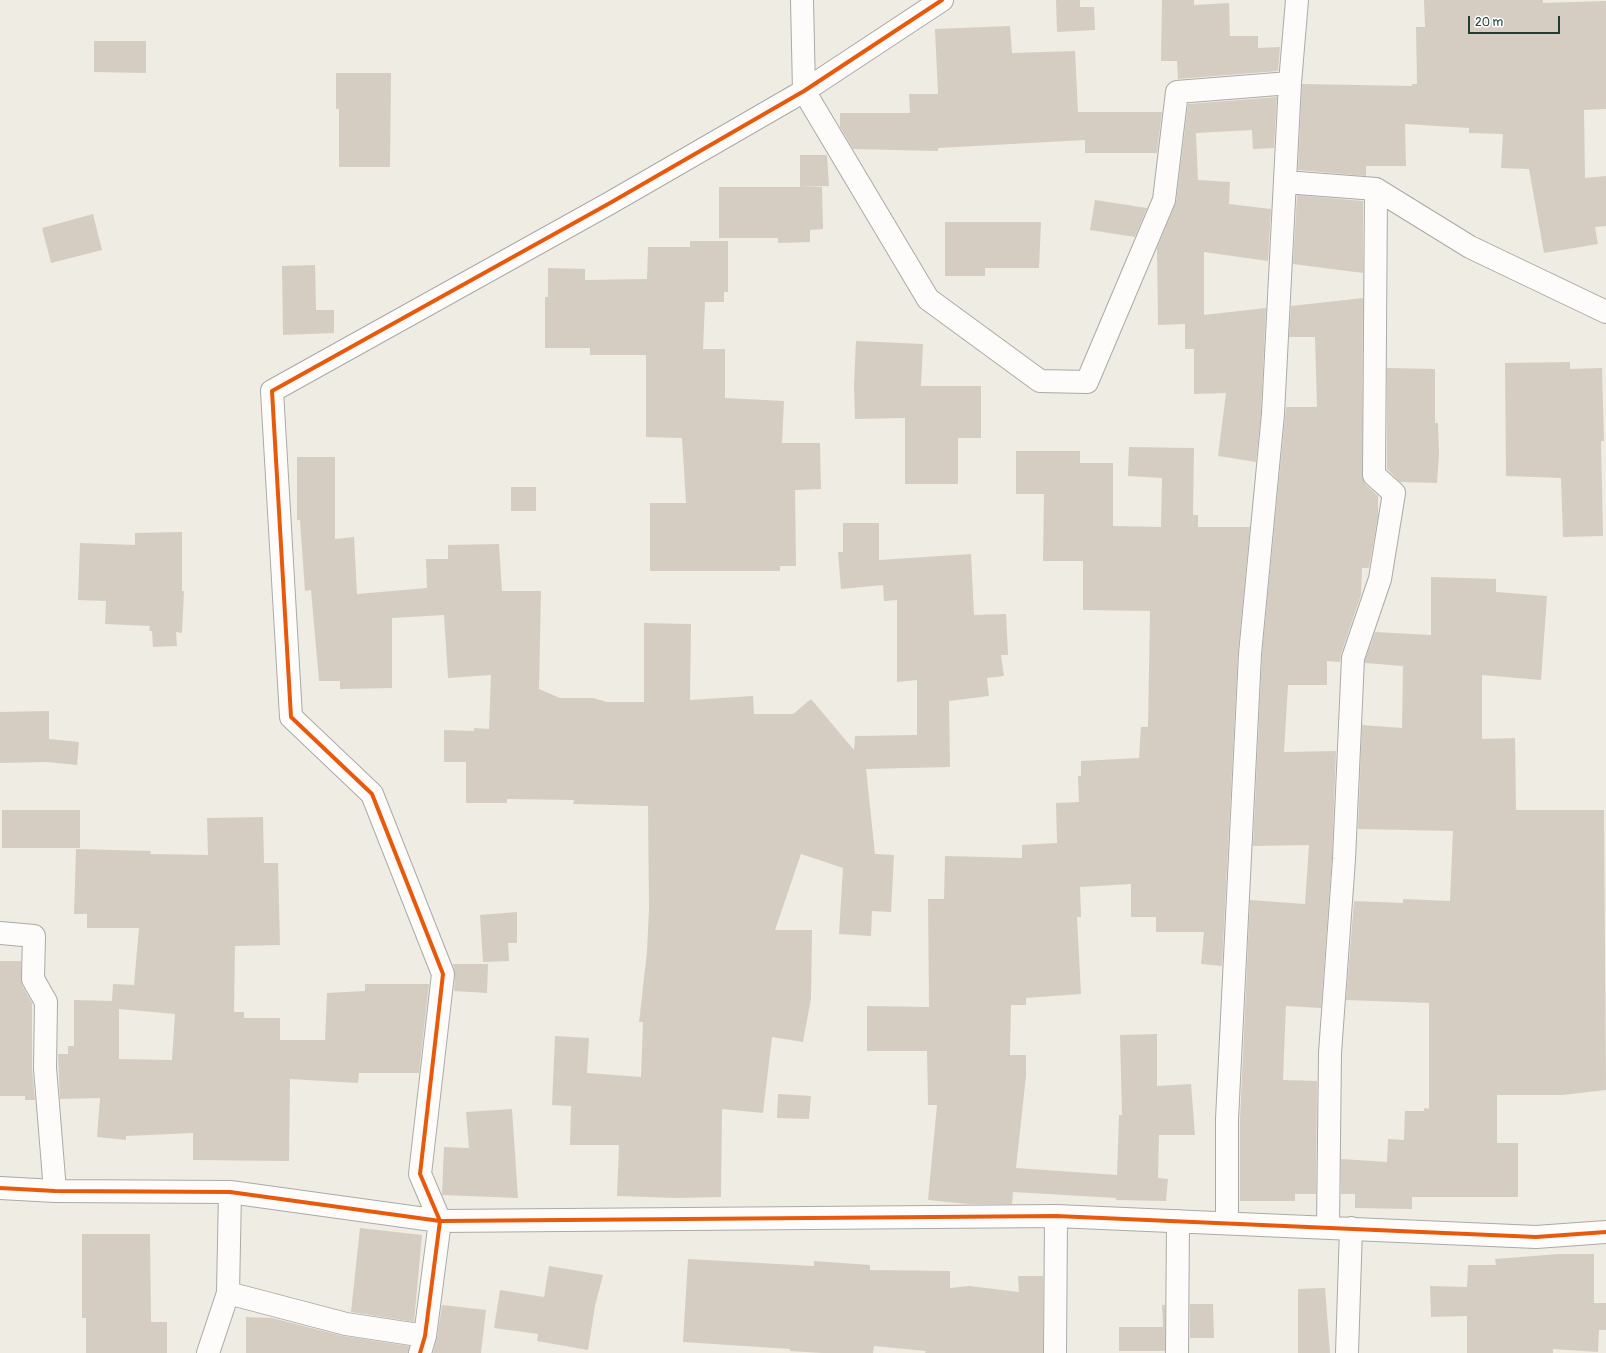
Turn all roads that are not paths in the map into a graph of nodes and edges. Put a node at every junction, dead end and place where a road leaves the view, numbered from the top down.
1 (802, 0) edge
2 (942, 0) edge
3 (1297, 0) edge
4 (1290, 83) junction
5 (804, 91) junction
6 (1285, 182) junction
7 (1376, 189) junction
8 (1606, 312) edge
9 (0, 933) edge
10 (0, 1188) edge
11 (55, 1191) junction
12 (230, 1192) junction
13 (1056, 1216) junction
14 (440, 1221) junction
15 (1178, 1221) junction
16 (1227, 1223) junction
17 (1328, 1227) junction
18 (1351, 1228) junction
19 (1606, 1232) edge
20 (228, 1293) junction
21 (423, 1344) edge
22 (208, 1353) edge
23 (1056, 1353) edge
24 (1177, 1353) edge
25 (1347, 1353) edge

1 - 5 street
2 - 5 street
3 - 4 street
4 - 5 street
4 - 6 street
5 - 14 street
6 - 7 street
6 - 16 street
7 - 8 street
7 - 17 street
9 - 11 street
10 - 11 street
11 - 12 street
12 - 14 street
12 - 20 street
13 - 14 street
13 - 15 street
13 - 23 street
14 - 21 street
15 - 16 street
15 - 24 street
16 - 17 street
17 - 18 street
18 - 19 street
18 - 25 street
20 - 21 street
20 - 22 street

